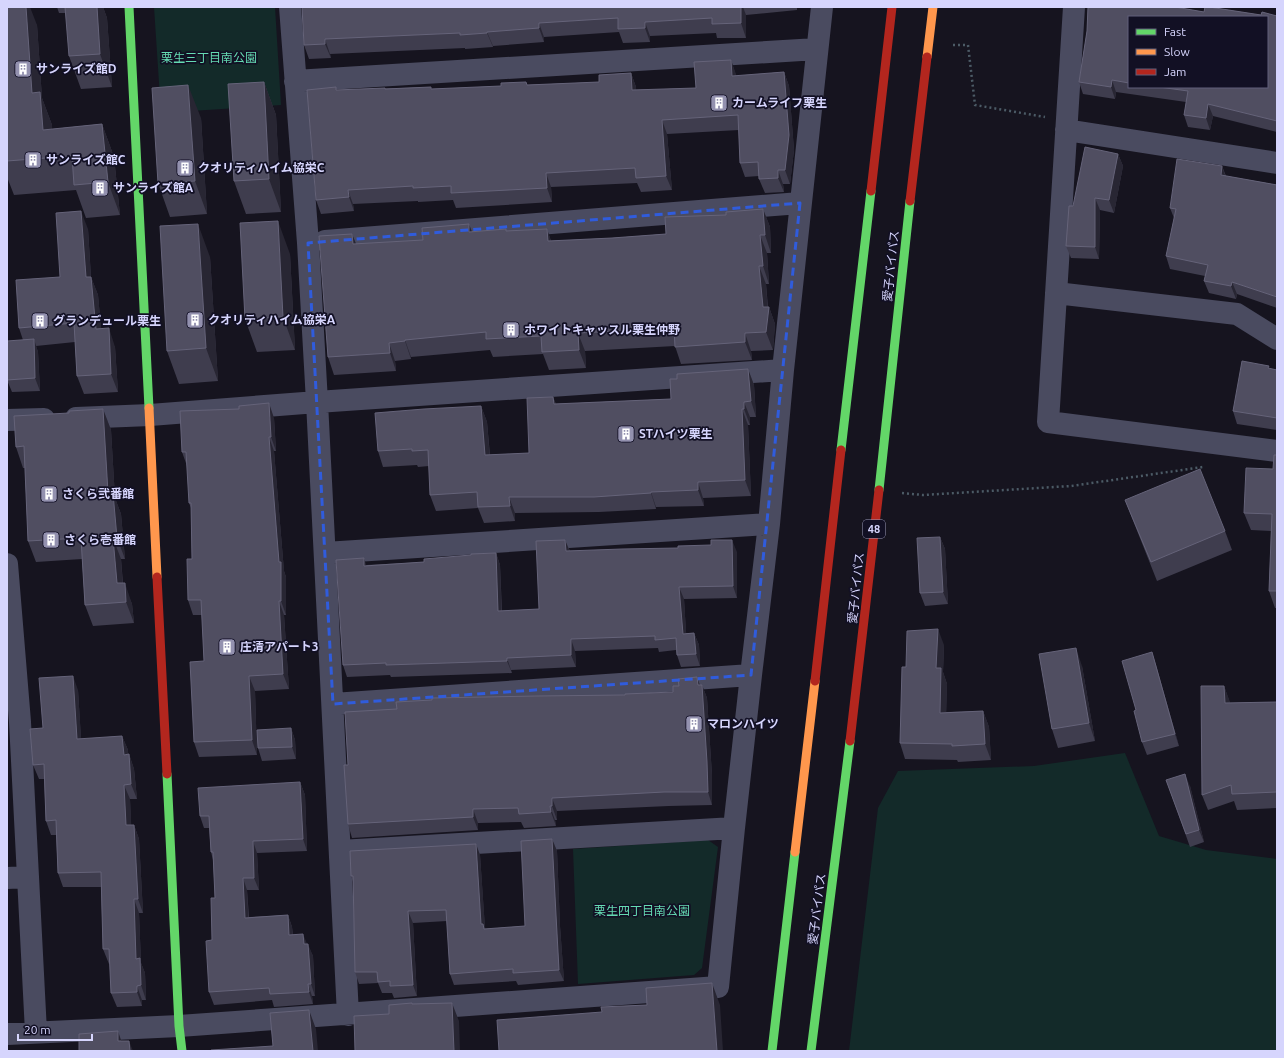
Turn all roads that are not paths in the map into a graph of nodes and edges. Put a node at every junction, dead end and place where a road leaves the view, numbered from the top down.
1 (129, 7) edge
2 (290, 7) edge
3 (822, 7) edge
4 (892, 7) edge
5 (933, 7) edge
6 (1074, 7) edge
7 (817, 49) junction
8 (295, 81) junction
9 (1067, 125) junction
10 (1277, 164) edge
11 (800, 203) junction
12 (308, 243) junction
13 (1056, 294) junction
14 (1277, 339) edge
15 (783, 370) junction
16 (317, 402) junction
17 (150, 415) junction
18 (7, 420) edge
19 (1277, 451) edge
20 (769, 524) junction
21 (325, 553) junction
22 (7, 570) edge
23 (751, 676) junction
24 (332, 704) junction
25 (14, 723) edge
26 (734, 828) junction
27 (340, 851) junction
28 (28, 877) junction
29 (7, 878) edge
30 (348, 1015) junction
31 (179, 1026) junction
32 (36, 1032) junction
33 (7, 1034) edge
34 (182, 1051) edge
35 (772, 1051) edge
36 (811, 1051) edge

1 - 17 main road
2 - 8 street
3 - 7 street
4 - 35 main road
5 - 36 main road, 愛子バイパス / 48
6 - 9 street
7 - 8 street
7 - 11 street
8 - 12 street
9 - 10 street
9 - 13 street
11 - 12 street
11 - 15 street
12 - 16 street
13 - 14 street
13 - 19 street
15 - 16 street
15 - 20 street
16 - 17 street
16 - 21 street
17 - 18 street
17 - 31 main road
20 - 21 street
20 - 23 street
21 - 24 street
22 - 25 street
23 - 24 street
23 - 26 street
24 - 27 street
25 - 28 street
26 - 27 street
26 - 30 street
27 - 30 street
28 - 29 street
28 - 32 street
30 - 31 street
31 - 32 street
31 - 34 main road
32 - 33 street

